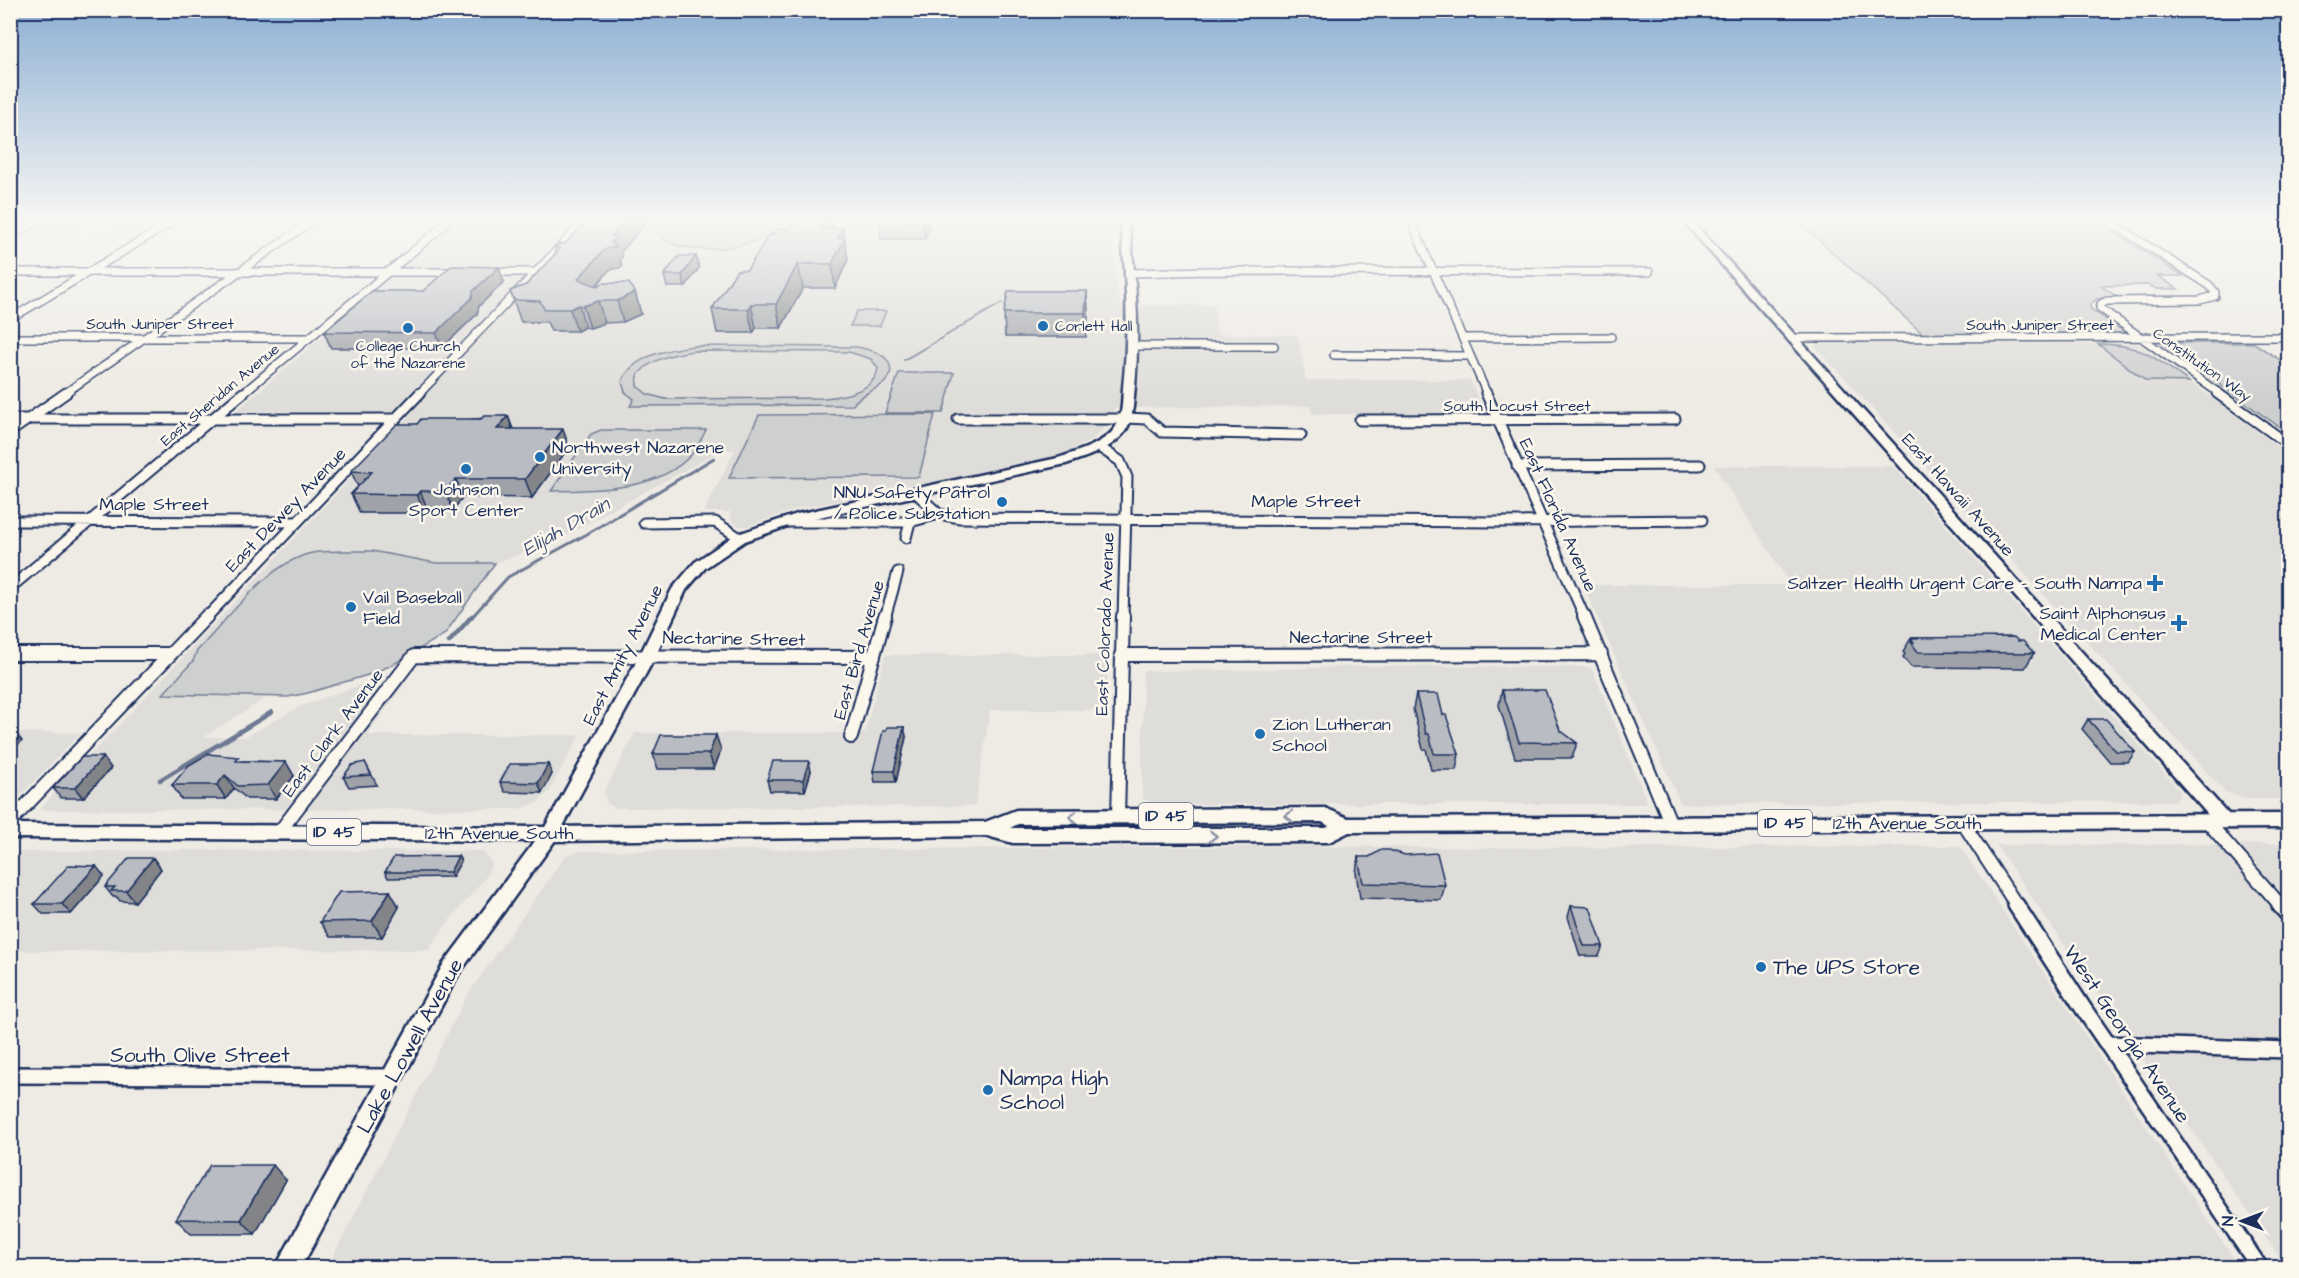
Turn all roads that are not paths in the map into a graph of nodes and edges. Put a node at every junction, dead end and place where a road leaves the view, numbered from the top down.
1 (75, 281) edge
2 (227, 281) edge
3 (379, 281) edge
4 (528, 281) edge
5 (1131, 281) edge
6 (1437, 281) edge
7 (1740, 281) edge
8 (2202, 281) edge
9 (10, 320) edge
10 (1611, 337) dead end
11 (2289, 337) edge
12 (10, 338) edge
13 (145, 338) junction
14 (309, 338) junction
15 (1463, 338) junction
16 (1791, 338) junction
17 (2140, 338) junction
18 (1133, 346) junction
19 (1274, 346) dead end
20 (1334, 355) dead end
21 (1470, 356) junction
22 (1126, 418) junction
23 (10, 419) edge
24 (29, 419) junction
25 (213, 419) junction
26 (396, 419) junction
27 (958, 419) dead end
28 (1675, 419) dead end
29 (1360, 420) dead end
30 (1499, 420) junction
31 (10, 432) edge
32 (1301, 435) dead end
33 (2289, 444) edge
34 (1099, 447) junction
35 (1700, 465) dead end
36 (1517, 466) junction
37 (917, 495) junction
38 (939, 513) junction
39 (1127, 520) junction
40 (1702, 520) dead end
41 (10, 521) edge
42 (90, 521) junction
43 (1541, 521) junction
44 (297, 522) junction
45 (787, 522) junction
46 (910, 522) junction
47 (644, 523) dead end
48 (740, 538) junction
49 (906, 538) dead end
50 (898, 572) dead end
51 (10, 588) edge
52 (10, 654) edge
53 (171, 654) junction
54 (1601, 654) junction
55 (648, 655) junction
56 (1121, 655) junction
57 (414, 656) joint
58 (874, 657) junction
59 (851, 737) dead end
60 (1118, 817) junction
61 (2215, 821) junction
62 (2289, 821) edge
63 (10, 822) edge
64 (1963, 823) junction
65 (1671, 824) junction
66 (1346, 825) junction
67 (987, 829) junction
68 (10, 831) edge
69 (280, 831) junction
70 (550, 834) junction
71 (2289, 914) edge
72 (2107, 1044) junction
73 (2289, 1050) edge
74 (10, 1075) edge
75 (390, 1077) junction
76 (287, 1268) edge
77 (2260, 1268) edge

1 - 9 street
2 - 13 street
3 - 14 street, East Sheridan Avenue
4 - 26 street, East Dewey Avenue
5 - 18 main road
6 - 15 street, East Florida Avenue
7 - 16 main road, East Hawaii Avenue
8 - 17 street, Constitution Way
10 - 15 street
11 - 17 street, South Juniper Street
12 - 13 street, South Juniper Street
13 - 14 street, South Juniper Street
13 - 24 street
14 - 25 street, East Sheridan Avenue
15 - 21 street, East Florida Avenue
16 - 17 street, South Juniper Street
16 - 61 main road, East Hawaii Avenue
17 - 33 street, Constitution Way
18 - 19 street
18 - 22 main road
20 - 21 street
21 - 30 street, East Florida Avenue
22 - 27 street
22 - 32 street
22 - 34 main road
23 - 24 street
24 - 25 street
24 - 31 street
25 - 26 street
25 - 42 street, East Sheridan Avenue
26 - 44 street, East Dewey Avenue
28 - 30 street, South Locust Street
29 - 30 street, South Locust Street
30 - 36 street, East Florida Avenue
34 - 37 main road
34 - 39 street, East Colorado Avenue
35 - 36 street
36 - 43 street, East Florida Avenue
37 - 38 street, Maple Street
37 - 45 main road
38 - 39 street, Maple Street
38 - 46 street
39 - 43 street, Maple Street
39 - 56 street, East Colorado Avenue
40 - 43 street, Maple Street
41 - 42 street, Maple Street
42 - 44 street, Maple Street
42 - 51 street, East Sheridan Avenue
43 - 54 street, East Florida Avenue
44 - 53 street, East Dewey Avenue
45 - 46 street
45 - 48 main road
46 - 49 street
47 - 48 street
48 - 55 main road, East Amity Avenue
50 - 58 street, East Bird Avenue
52 - 53 street
53 - 63 street, East Dewey Avenue
54 - 56 street, Nectarine Street
54 - 65 street, East Florida Avenue
55 - 57 street, Nectarine Street
55 - 58 street, Nectarine Street
55 - 70 main road, East Amity Avenue
56 - 60 street, East Colorado Avenue
57 - 69 street, East Clark Avenue
58 - 59 street, East Bird Avenue
66 -> 60 main road, 12th Avenue South / ID 45
60 -> 67 main road, 12th Avenue South / ID 45
61 - 62 main road, 12th Avenue South / ID 45
61 - 64 main road, 12th Avenue South / ID 45
61 - 71 street
64 - 65 main road, 12th Avenue South / ID 45
64 - 72 street, West Georgia Avenue
65 - 66 main road, 12th Avenue South / ID 45
67 -> 66 main road, 12th Avenue South / ID 45
67 - 70 main road, 12th Avenue South / ID 45
68 - 69 main road, 12th Avenue South / ID 45
69 - 70 main road, 12th Avenue South / ID 45
70 - 75 main road, Lake Lowell Avenue
72 - 73 street
72 - 77 street, West Georgia Avenue
74 - 75 street, South Olive Street
75 - 76 main road, Lake Lowell Avenue

